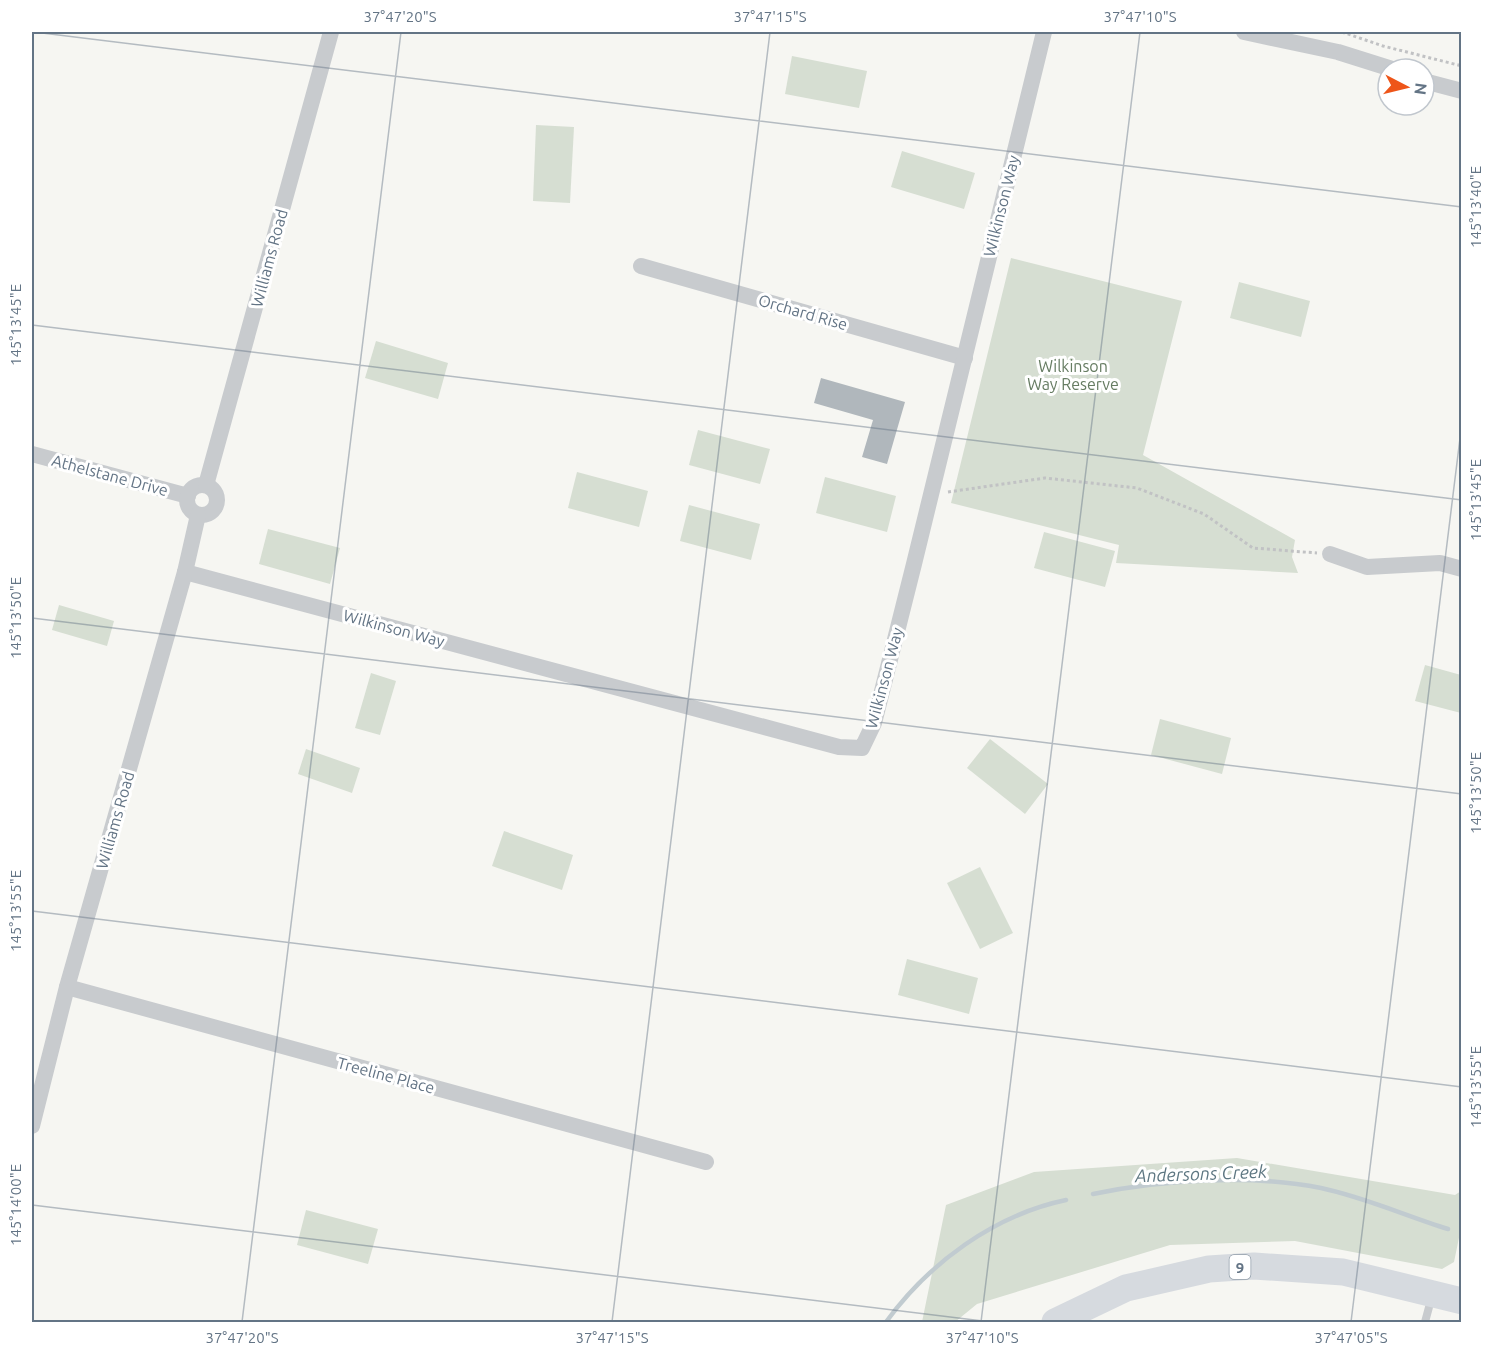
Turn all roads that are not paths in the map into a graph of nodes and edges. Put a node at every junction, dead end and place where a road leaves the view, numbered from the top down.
1 (331, 32) edge
2 (1044, 32) edge
3 (1244, 32) edge
4 (1376, 64) edge
5 (1436, 84) edge
6 (1461, 91) edge
7 (641, 266) dead end
8 (965, 358) junction
9 (32, 454) edge
10 (206, 485) junction
11 (188, 496) junction
12 (198, 514) junction
13 (1330, 554) road end
14 (1461, 569) edge
15 (185, 572) junction
16 (67, 987) junction
17 (32, 1126) edge
18 (706, 1162) dead end
19 (1433, 1293) junction
20 (1461, 1301) edge
21 (1055, 1323) edge
22 (1425, 1323) edge

1 - 10 street, Williams Road
2 - 8 street, Wilkinson Way
3 - 4 street
5 - 6 street
7 - 8 street, Orchard Rise
8 - 15 street, Wilkinson Way
9 - 11 street, Athelstane Drive
10 - 11 street
10 - 12 street
11 - 12 street
12 - 15 street, Williams Road
13 - 14 street
15 - 16 street, Williams Road
16 - 17 street, Williams Road
16 - 18 street, Treeline Place
19 - 20 main road, 9
19 - 21 main road, 9
19 - 22 lane

